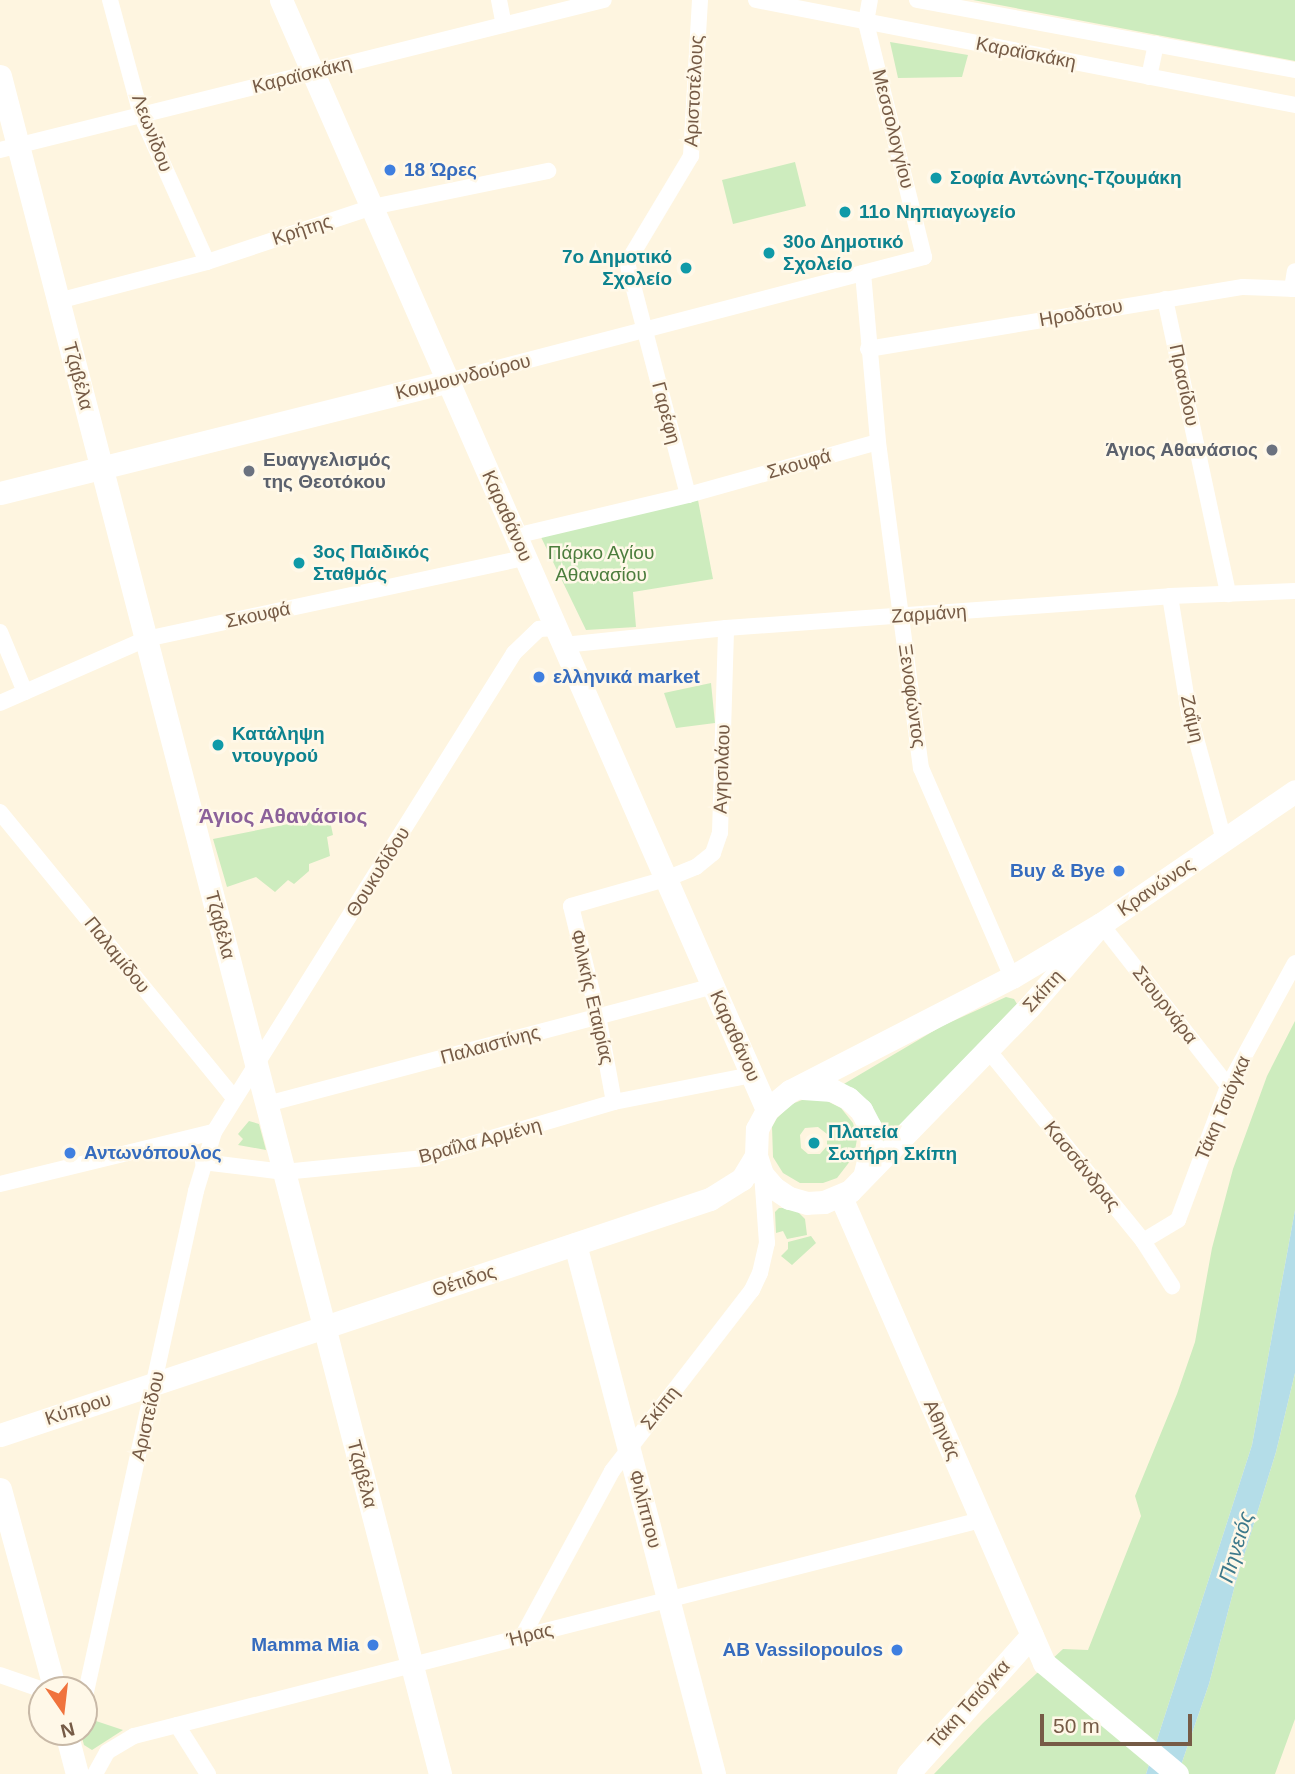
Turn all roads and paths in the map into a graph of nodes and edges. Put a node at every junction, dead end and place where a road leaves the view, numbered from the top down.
1 (110, 0) edge
2 (281, 0) edge
3 (499, 0) edge
4 (604, 0) edge
5 (700, 0) edge
6 (756, 0) edge
7 (870, 0) edge
8 (917, 0) edge
9 (1018, 19) junction
10 (866, 22) junction
11 (504, 25) junction
12 (1156, 44) junction
13 (1011, 50) junction
14 (1295, 70) edge
15 (313, 72) junction
16 (0, 76) edge
17 (1149, 77) junction
18 (1295, 105) edge
19 (141, 115) junction
20 (9, 148) edge
21 (548, 171) dead end
22 (372, 207) junction
23 (924, 257) joint
24 (207, 262) junction
25 (1295, 271) edge
26 (863, 272) junction
27 (1293, 289) edge
28 (1165, 299) junction
29 (58, 301) junction
30 (643, 331) junction
31 (868, 349) junction
32 (448, 381) junction
33 (878, 442) junction
34 (102, 468) junction
35 (0, 493) edge
36 (688, 495) junction
37 (515, 536) junction
38 (525, 558) junction
39 (1295, 591) edge
40 (1228, 594) junction
41 (1170, 596) junction
42 (901, 616) junction
43 (726, 628) junction
44 (0, 632) edge
45 (560, 636) junction
46 (146, 639) junction
47 (25, 692) junction
48 (0, 703) edge
49 (1295, 791) edge
50 (0, 812) edge
51 (1224, 840) junction
52 (666, 879) junction
53 (1101, 924) junction
54 (1295, 963) edge
55 (1012, 977) junction
56 (713, 986) junction
57 (598, 1016) junction
58 (988, 1049) junction
59 (257, 1066) junction
60 (752, 1075) junction
61 (1228, 1086) junction
62 (798, 1089) junction
63 (234, 1098) junction
64 (614, 1102) junction
65 (267, 1104) junction
66 (767, 1110) junction
67 (214, 1132) junction
68 (203, 1162) junction
69 (759, 1165) junction
70 (285, 1172) junction
71 (865, 1174) junction
72 (0, 1184) edge
73 (841, 1197) junction
74 (1143, 1241) junction
75 (575, 1244) junction
76 (1172, 1286) dead end
77 (324, 1327) junction
78 (156, 1383) junction
79 (0, 1435) edge
80 (629, 1448) junction
81 (0, 1489) edge
82 (981, 1520) junction
83 (668, 1600) junction
84 (1032, 1635) junction
85 (522, 1637) junction
86 (412, 1665) junction
87 (0, 1675) edge
88 (51, 1676) edge
89 (90, 1676) edge
90 (28, 1685) edge
91 (177, 1725) junction
92 (95, 1774) edge
93 (208, 1774) edge
94 (440, 1774) edge
95 (714, 1774) edge
96 (908, 1774) edge
97 (1177, 1774) edge

1 - 19 street, Λεωνίδου
2 - 15 street, Καραθάνου
3 - 11 street
4 - 11 street, Καραϊσκάκη
5 - 30 street, Αριστοτέλους
6 - 10 street, Καραϊσκάκη
7 - 10 street, Μεσσολογγίου
8 - 9 street, Καραϊσκάκη
9 - 12 street, Καραϊσκάκη
9 - 13 street
10 - 13 street, Καραϊσκάκη
10 - 23 street, Μεσσολογγίου
11 - 15 street, Καραϊσκάκη
12 - 14 street, Καραϊσκάκη
12 - 17 street
13 - 17 street, Καραϊσκάκη
15 - 19 street, Καραϊσκάκη
15 - 22 street, Καραθάνου
16 - 20 street, Τζαβέλα
17 - 18 street, Καραϊσκάκη
19 - 20 street, Καραϊσκάκη
19 - 24 street, Λεωνίδου
20 - 29 street, Τζαβέλα
21 - 22 street, Κρήτης
22 - 24 street, Κρήτης
22 - 32 street, Καραθάνου
23 - 26 street, Κουμουνδούρου
24 - 29 street, Κρήτης
25 - 27 street
26 - 30 street, Κουμουνδούρου
26 - 31 street, Ξενοφώντος
27 - 28 street, Ηροδότου
28 - 31 street, Ηροδότου
28 - 40 street, Πρασίδου
29 - 34 street, Τζαβέλα
30 - 32 street, Κουμουνδούρου
30 - 36 street, Γαρέφη
31 - 33 street, Ξενοφώντος
32 - 34 street, Κουμουνδούρου
32 - 37 street, Καραθάνου
33 - 36 street, Σκουφά
33 - 42 street, Ξενοφώντος
34 - 35 street, Κουμουνδούρου
34 - 46 street, Τζαβέλα
36 - 37 street, Σκουφά
37 - 38 street, Καραθάνου
38 - 45 street, Καραθάνου
38 - 46 street, Σκουφά
39 - 40 street, Ζαρμάνη
40 - 41 street, Ζαρμάνη
41 - 42 street, Ζαρμάνη
41 - 51 street, Ζαΐμη
42 - 43 street, Ζαρμάνη
42 - 55 street, Ξενοφώντος
43 - 45 street, Ζαρμάνη
43 - 52 street, Αγησιλάου
44 - 47 street
45 - 52 street, Καραθάνου
45 - 59 street, Θουκυδίδου
46 - 47 street, Σκουφά
46 - 59 street, Τζαβέλα
47 - 48 street, Σκουφά
49 - 51 street, Κρανώνος
50 - 63 street, Παλαμίδου
51 - 53 street, Κρανώνος
52 - 56 street, Καραθάνου
52 - 57 street, Φιλικής Εταιρίας
53 - 55 street, Κρανώνος
53 - 58 street, Σκίπη
53 - 61 street, Στουρνάρα
54 - 61 street, Τάκη Τσιόγκα
55 - 62 street
56 - 57 street, Παλαιστίνης
56 - 60 street, Καραθάνου
57 - 64 street, Φιλικής Εταιρίας
57 - 65 street, Παλαιστίνης
58 - 71 street, Σκίπη
58 - 74 street, Κασσάνδρας
59 - 63 street, Θουκυδίδου
59 - 65 street, Τζαβέλα
60 - 64 street, Βραΐλα Αρμένη
60 - 66 street, Καραθάνου
61 - 74 street, Τάκη Τσιόγκα
62 - 66 street, Καραθάνου
62 - 71 street
63 - 67 street, Θουκυδίδου
64 - 70 street, Βραΐλα Αρμένη
65 - 70 street, Τζαβέλα
66 - 69 street
67 - 68 street, Αριστείδου
67 - 72 street
68 - 70 street, Βραΐλα Αρμένη
68 - 78 street, Αριστείδου
69 - 73 street
69 - 75 street, Θέτιδος
69 - 80 street, Σκίπη
70 - 77 street, Τζαβέλα
71 - 73 street, Σκίπη
73 - 82 street, Αθηνάς
74 - 76 street, Κασσάνδρας
75 - 77 street, Θέτιδος
75 - 80 street, Φιλίππου
77 - 78 street, Θέτιδος
77 - 86 street, Τζαβέλα
78 - 79 street, Κύπρου
78 - 89 street, Αριστείδου
80 - 83 street, Φιλίππου
80 - 85 street, Σκίπη
81 - 88 street
82 - 83 street, Ήρας
82 - 84 street, Αθηνάς
83 - 85 street, Ήρας
83 - 95 street, Φιλίππου
84 - 96 street, Τάκη Τσιόγκα
84 - 97 street, Αθηνάς
85 - 86 street, Ήρας
86 - 91 street, Ήρας
86 - 94 street, Τζαβέλα
87 - 90 street
91 - 92 street, Ήρας
91 - 93 street

